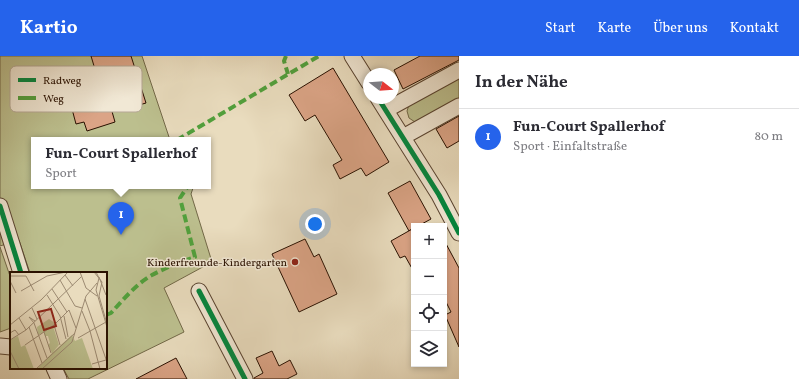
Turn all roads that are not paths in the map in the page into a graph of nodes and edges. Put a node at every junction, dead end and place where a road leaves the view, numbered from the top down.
1 (352, 56) edge
2 (459, 70) edge
3 (363, 73) edge
4 (399, 96) edge
5 (382, 104) edge
6 (459, 106) edge
7 (403, 137) junction
8 (0, 206) edge
9 (459, 233) edge
10 (21, 272) edge
11 (199, 290) dead end
12 (0, 346) edge
13 (10, 347) edge
14 (54, 369) edge
15 (59, 379) edge
16 (245, 379) edge

1 - 3 street
2 - 4 street
5 - 7 street
6 - 7 street
7 - 9 street
8 - 10 street
11 - 16 street
12 - 13 street
14 - 15 street

